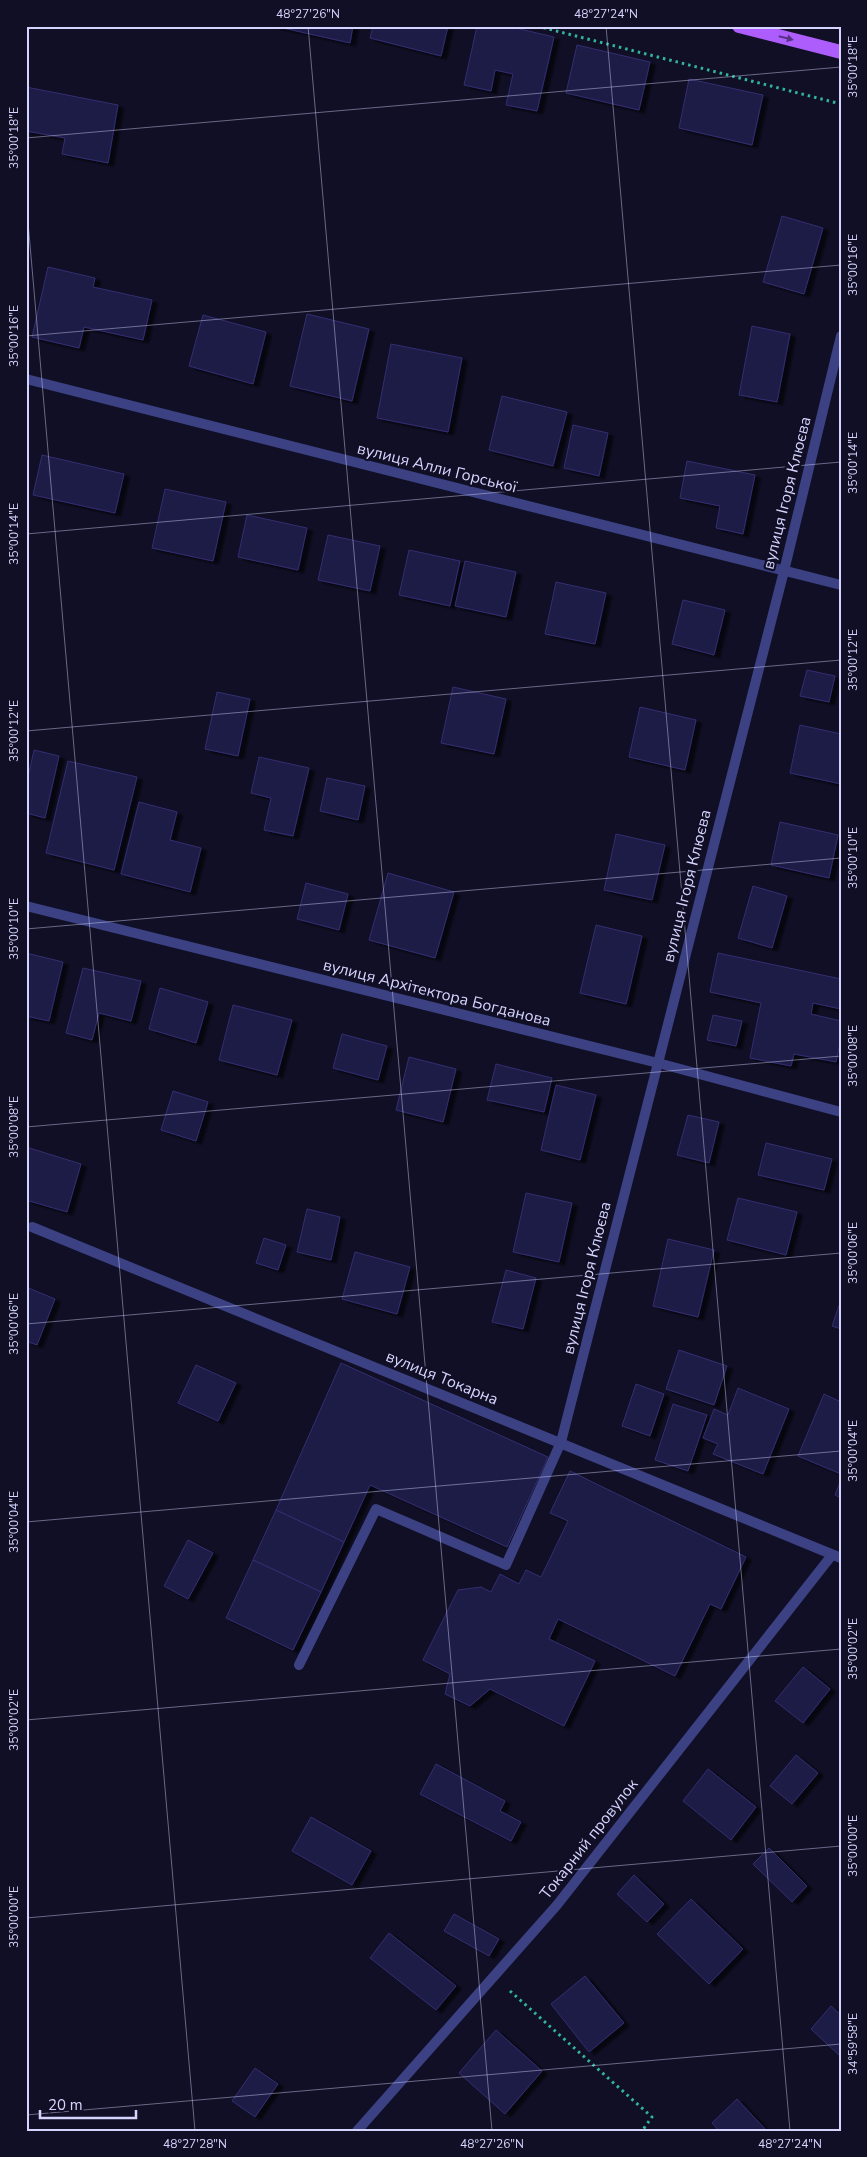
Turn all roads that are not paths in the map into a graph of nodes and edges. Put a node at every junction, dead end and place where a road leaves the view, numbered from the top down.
1 (738, 26) edge
2 (841, 52) edge
3 (841, 336) edge
4 (26, 379) edge
5 (784, 571) junction
6 (841, 585) edge
7 (26, 906) edge
8 (658, 1064) junction
9 (841, 1112) edge
10 (32, 1228) dead end
11 (561, 1442) junction
12 (836, 1556) edge
13 (299, 1664) dead end
14 (357, 2131) edge

1 -> 2 main road
3 - 5 street, вулиця Ігоря Клюєва
4 - 5 street, вулиця Алли Горської
5 - 6 street, вулиця Алли Горської
5 - 8 street, вулиця Ігоря Клюєва
7 - 8 street, вулиця Архітектора Богданова
8 - 9 street, вулиця Архітектора Богданова
8 - 11 street, вулиця Ігоря Клюєва
10 - 11 street, вулиця Токарна
11 - 12 street, вулиця Токарна
11 - 13 street, вулиця Ігоря Клюєва
12 - 14 street, Токарний провулок

